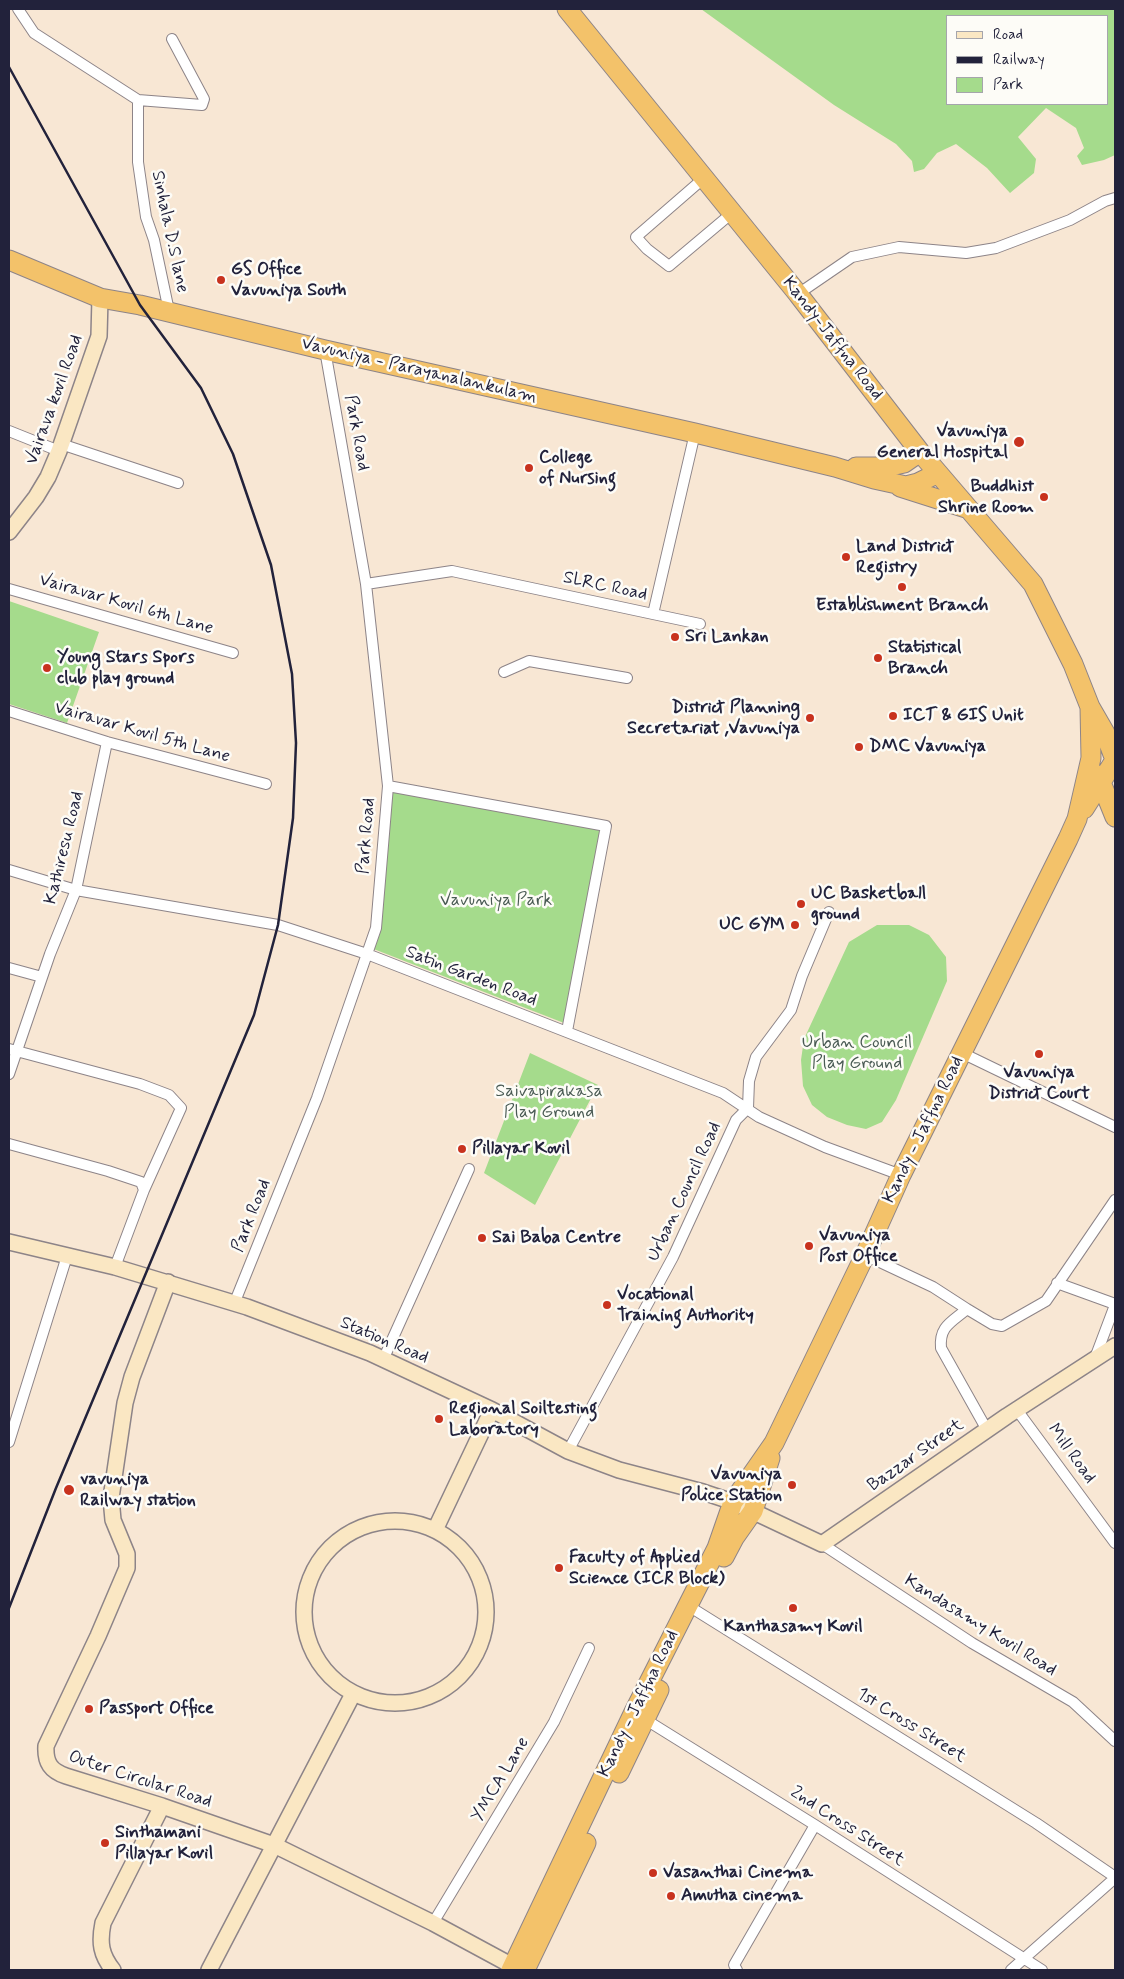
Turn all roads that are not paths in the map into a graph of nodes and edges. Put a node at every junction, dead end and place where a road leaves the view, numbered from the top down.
1 (18, 9) edge
2 (567, 9) edge
3 (172, 39) dead end
4 (138, 100) junction
5 (704, 178) junction
6 (1115, 198) edge
7 (732, 213) junction
8 (9, 260) edge
9 (798, 294) junction
10 (100, 298) junction
11 (168, 311) junction
12 (325, 350) junction
13 (9, 431) edge
14 (695, 433) junction
15 (60, 448) junction
16 (920, 452) junction
17 (835, 467) junction
18 (938, 473) junction
19 (874, 479) junction
20 (178, 483) dead end
21 (971, 509) junction
22 (9, 532) edge
23 (366, 584) junction
24 (9, 589) edge
25 (653, 614) junction
26 (700, 624) dead end
27 (233, 653) dead end
28 (504, 672) dead end
29 (627, 678) dead end
30 (1090, 706) junction
31 (9, 711) edge
32 (107, 742) junction
33 (1114, 753) edge
34 (1091, 758) junction
35 (1101, 783) junction
36 (266, 784) dead end
37 (388, 786) junction
38 (1113, 812) edge
39 (1081, 813) junction
40 (9, 870) edge
41 (76, 890) junction
42 (829, 912) dead end
43 (367, 954) junction
44 (9, 968) edge
45 (42, 977) junction
46 (568, 1031) junction
47 (13, 1050) edge
48 (962, 1053) junction
49 (9, 1074) edge
50 (748, 1108) junction
51 (1115, 1127) edge
52 (9, 1144) edge
53 (470, 1169) dead end
54 (901, 1175) junction
55 (144, 1190) junction
56 (1115, 1200) edge
57 (9, 1242) edge
58 (865, 1254) junction
59 (68, 1256) junction
60 (114, 1267) junction
61 (168, 1282) junction
62 (1057, 1283) junction
63 (234, 1304) junction
64 (1115, 1304) edge
65 (967, 1309) junction
66 (1115, 1346) edge
67 (1096, 1358) junction
68 (383, 1360) junction
69 (492, 1410) junction
70 (1018, 1410) junction
71 (987, 1430) junction
72 (9, 1442) edge
73 (774, 1443) junction
74 (568, 1451) junction
75 (734, 1502) junction
76 (754, 1511) junction
77 (435, 1530) junction
78 (1115, 1543) edge
79 (822, 1544) junction
80 (692, 1609) junction
81 (589, 1648) dead end
82 (353, 1694) junction
83 (640, 1715) junction
84 (1115, 1741) edge
85 (162, 1806) junction
86 (815, 1825) junction
87 (274, 1845) junction
88 (1115, 1878) edge
89 (433, 1924) junction
90 (1024, 1958) junction
91 (108, 1969) edge
92 (517, 1969) edge
93 (209, 1970) edge
94 (737, 1970) edge
95 (1011, 1970) edge
96 (1042, 1970) edge

1 - 4 street
2 - 5 highway, Kandy-Jaffna Road
3 - 4 street
4 - 11 street, Sinhala D.S lane
5 - 7 highway, Kandy-Jaffna Road
5 - 7 street
6 - 9 street
7 - 9 highway, Kandy-Jaffna Road
8 - 10 highway, Vavuniya - Parayanalankulam
9 - 16 highway, Kandy-Jaffna Road
10 - 11 highway, Vavuniya - Parayanalankulam
10 - 15 street, Vairava kovil Road
11 - 12 highway, Vavuniya - Parayanalankulam
12 - 14 highway, Vavuniya - Parayanalankulam
12 - 23 street, Park Road
13 - 15 street
14 - 17 highway, Vavuniya - Parayanalankulam
14 - 25 street, SLRC Road
15 - 20 street
15 - 22 street, Vairava kovil Road
16 - 17 highway
16 - 18 highway, Kandy-Jaffna Road
17 - 19 highway
18 - 19 highway
18 - 21 highway, Kandy-Jaffna Road
19 - 21 highway
21 - 30 highway, Kandy-Jaffna Road
23 - 25 street, SLRC Road
23 - 37 street, Park Road
24 - 27 street, Vairavar Kovil 6th Lane
25 - 26 street
28 - 29 street
30 - 33 highway, Kandy-Jaffna Road
30 - 34 highway, Kandy-Jaffna Road
31 - 32 street, Vairavar Kovil 5th Lane
32 - 36 street, Vairavar Kovil 5th Lane
32 - 41 street, Kathiresu Road
33 - 34 highway
33 - 35 highway, Kandy - Jaffna Road
34 - 35 highway
34 - 39 highway, Kandy - Jaffna Road
35 - 38 highway
35 - 39 highway, Kandy - Jaffna Road
37 - 43 street, Park Road
37 - 46 street
38 - 39 highway
39 - 48 highway, Kandy - Jaffna Road
40 - 41 street, Satin Garden Road
41 - 43 street, Satin Garden Road
41 - 45 street, Kathiresu Road
42 - 50 street
43 - 46 street, Satin Garden Road
43 - 63 street, Park Road
44 - 45 street
45 - 47 street, Kathiresu Road
46 - 50 street, Satin Garden Road
47 - 49 street, Kathiresu Road
47 - 55 street
48 - 51 street
48 - 54 highway, Kandy - Jaffna Road
50 - 54 street, Satin Garden Road
50 - 74 street, Urban Council Road
52 - 55 street
53 - 68 street
54 - 58 highway, Kandy - Jaffna Road
55 - 60 street
56 - 62 street
57 - 59 street, Station Road
58 - 65 street
58 - 73 highway, Kandy - Jaffna Road
59 - 60 street, Station Road
59 - 72 street
60 - 61 street, Station Road
61 - 63 street, Station Road
61 - 85 street, Outer Circular Road
62 - 64 street
62 - 65 street
63 - 68 street, Station Road
64 - 67 street
65 - 71 street
66 - 67 street, Bazzar Street
67 - 70 street, Bazzar Street
68 - 69 street, Station Road
69 - 74 street, Station Road
69 - 77 street
70 - 71 street, Bazzar Street
70 - 78 street, Mill Road
71 - 79 street, Bazzar Street
73 - 75 highway, Kandy - Jaffna Road
73 - 76 highway, Kandy - Jaffna Road
74 - 75 street, Station Road
75 - 76 street
75 - 80 highway, Kandy - Jaffna Road
76 - 79 street
76 - 80 highway, Kandy - Jaffna Road
77 - 82 street
77 - 82 street
79 - 84 street, Kandasamy Kovil Road
80 - 83 highway, Kandy - Jaffna Road
80 - 88 street, 1st Cross Street
81 - 89 street, YMCA Lane
82 - 87 street
83 - 86 street, 2nd Cross Street
83 - 92 highway, Kandy - Jaffna Road
85 - 87 street, Outer Circular Road
85 - 91 street
86 - 90 street, 2nd Cross Street
86 - 94 street
87 - 89 street, Outer Circular Road
87 - 93 street
88 - 90 street
89 - 92 street, Outer Circular Road
90 - 95 street
90 - 96 street, 2nd Cross Street

